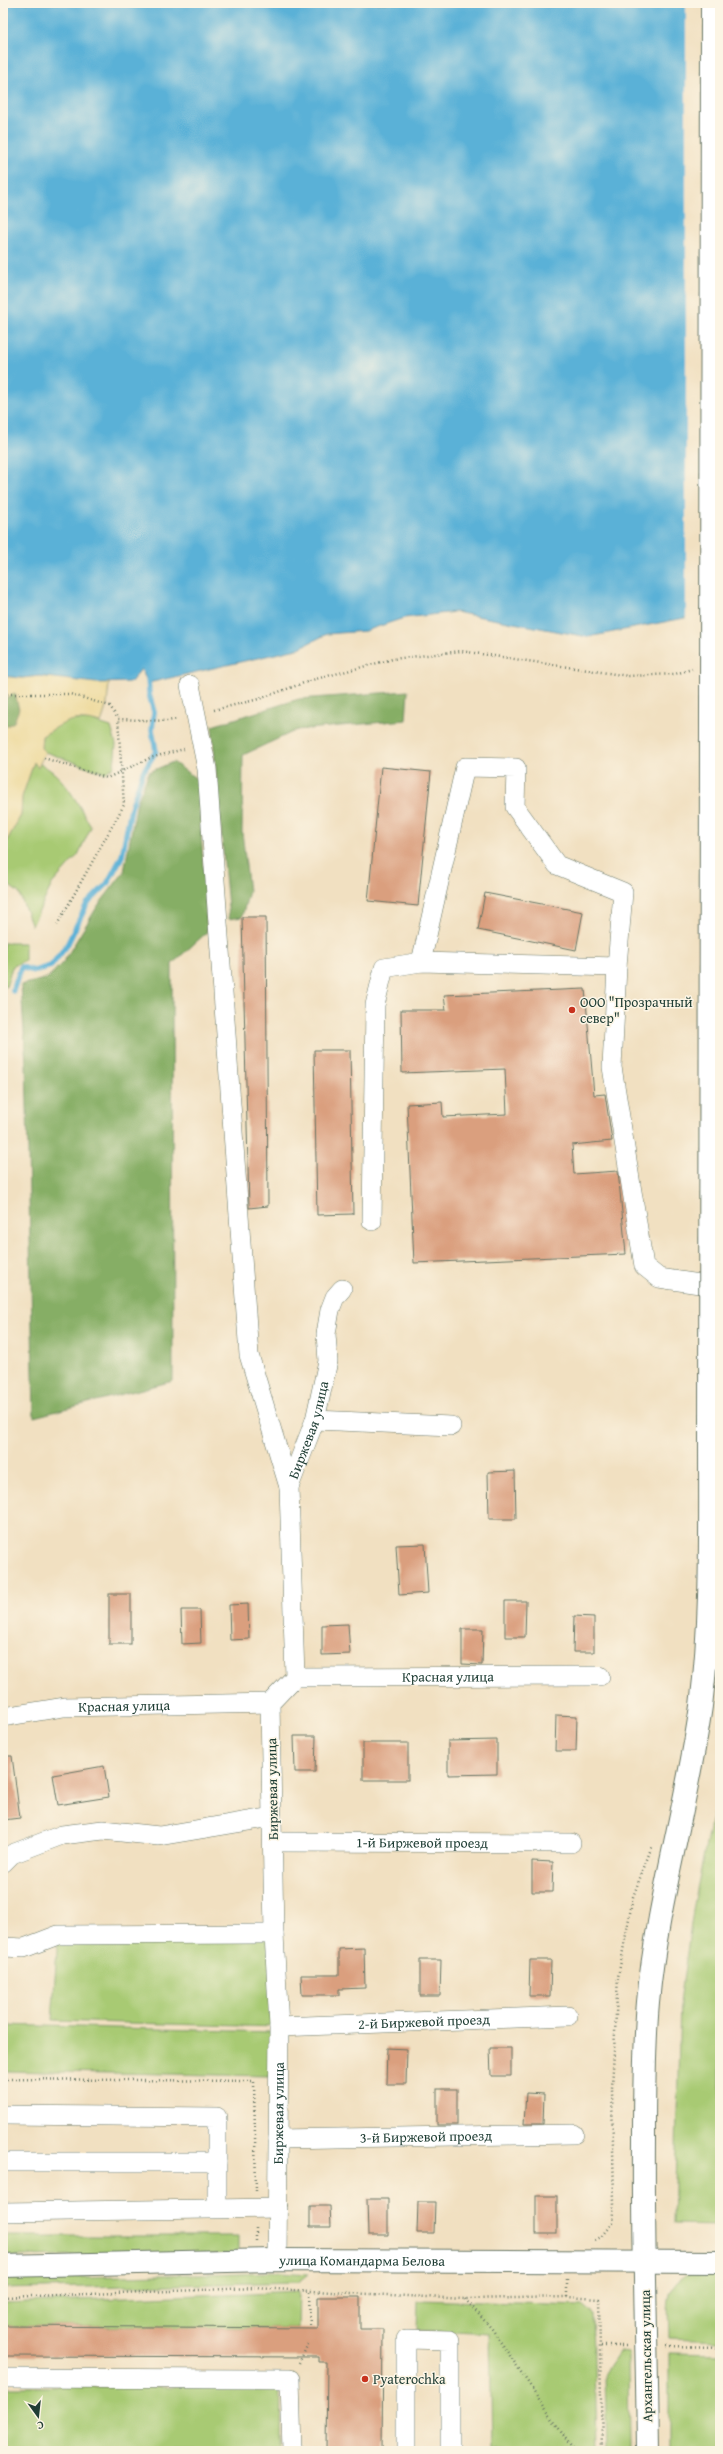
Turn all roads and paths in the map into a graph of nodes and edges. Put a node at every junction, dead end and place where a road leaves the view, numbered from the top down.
1 (712, 3) edge
2 (697, 668) dead end
3 (190, 685) dead end
4 (3, 694) edge
5 (196, 715) junction
6 (118, 719) junction
7 (202, 744) junction
8 (44, 758) dead end
9 (122, 769) junction
10 (57, 925) dead end
11 (421, 962) junction
12 (617, 967) junction
13 (372, 1221) dead end
14 (720, 1287) edge
15 (342, 1290) dead end
16 (315, 1420) junction
17 (451, 1426) dead end
18 (289, 1487) junction
19 (600, 1676) dead end
20 (295, 1677) junction
21 (270, 1703) junction
22 (3, 1717) edge
23 (272, 1817) junction
24 (274, 1842) junction
25 (571, 1843) dead end
26 (653, 1844) dead end
27 (3, 1863) edge
28 (274, 1934) junction
29 (3, 1947) edge
30 (568, 2016) dead end
31 (279, 2027) junction
32 (3, 2115) edge
33 (574, 2134) dead end
34 (278, 2139) junction
35 (3, 2162) edge
36 (217, 2162) junction
37 (217, 2208) junction
38 (278, 2208) junction
39 (3, 2212) edge
40 (256, 2228) dead end
41 (590, 2243) dead end
42 (256, 2244) dead end
43 (277, 2260) junction
44 (644, 2261) junction
45 (720, 2262) edge
46 (3, 2266) edge
47 (309, 2292) junction
48 (3, 2297) edge
49 (465, 2299) junction
50 (310, 2328) dead end
51 (309, 2342) dead end
52 (3, 2378) edge
53 (290, 2379) junction
54 (292, 2451) edge
55 (406, 2451) edge
56 (450, 2451) edge
57 (574, 2451) edge
58 (602, 2451) edge
59 (648, 2451) edge

1 - 44 main road, Архангельская улица, bridge
2 - 5 path
3 - 5 street
4 - 6 path
5 - 6 path
5 - 7 street
6 - 9 path
7 - 9 path
7 - 18 street
8 - 9 path
9 - 10 path
11 - 12 street
11 - 12 street
11 - 13 street
12 - 14 street
15 - 16 street, Биржевая улица
16 - 17 street
16 - 18 street, Биржевая улица
18 - 20 street, Биржевая улица
19 - 20 street, Красная улица
20 - 21 street
21 - 22 street, Красная улица
21 - 23 street, Биржевая улица
23 - 24 street, Биржевая улица
23 - 27 street
24 - 25 street, 1-й Биржевой проезд
24 - 28 street, Биржевая улица
26 - 41 path
28 - 29 street
28 - 31 street, Биржевая улица
30 - 31 street, 2-й Биржевой проезд
31 - 34 street, Биржевая улица
32 - 36 street
33 - 34 street, 3-й Биржевой проезд
34 - 38 street, Биржевая улица
35 - 36 street
36 - 37 street
37 - 38 street
37 - 39 street
38 - 43 street, Биржевая улица
40 - 42 path
43 - 44 main road, улица Командарма Белова
43 - 46 main road, улица Командарма Белова
44 - 45 main road, улица Командарма Белова
44 - 59 main road, Архангельская улица
47 - 48 path
47 - 49 path
47 - 50 path
49 - 57 path
49 - 58 path
51 - 53 path
52 - 53 street
53 - 54 street
55 - 56 street

